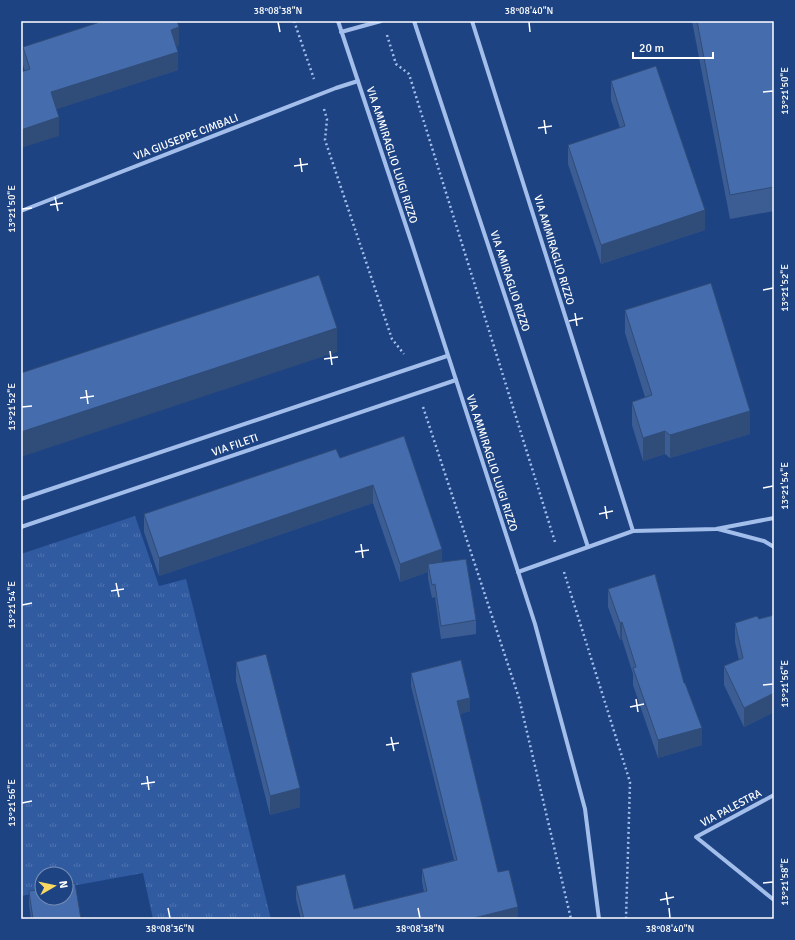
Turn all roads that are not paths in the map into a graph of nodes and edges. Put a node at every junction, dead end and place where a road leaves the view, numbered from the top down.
1 (338, 21) edge
2 (381, 21) edge
3 (414, 21) edge
4 (472, 21) edge
5 (342, 32) junction
6 (358, 81) junction
7 (21, 211) edge
8 (447, 356) junction
9 (456, 380) junction
10 (21, 499) edge
11 (774, 518) edge
12 (21, 527) edge
13 (716, 529) junction
14 (633, 531) junction
15 (588, 547) junction
16 (774, 547) edge
17 (518, 572) junction
18 (774, 795) edge
19 (774, 900) edge
20 (599, 919) edge

1 - 5 street, VIA AMMIRAGLIO LUIGI RIZZO
2 - 5 street
3 - 15 street, VIA AMIRAGLIO RIZZO
4 - 14 street, VIA AMMIRAGLIO RIZZO
5 - 6 street, VIA AMMIRAGLIO LUIGI RIZZO
6 - 7 street, VIA GIUSEPPE CIMBALI
6 - 8 street, VIA AMMIRAGLIO LUIGI RIZZO
8 - 9 street, VIA AMMIRAGLIO LUIGI RIZZO
8 - 10 street, VIA FILETI
9 - 12 street, VIA FILETI
9 - 17 street, VIA AMMIRAGLIO LUIGI RIZZO
11 - 13 street
13 - 14 street
13 - 16 street
14 - 15 street
15 - 17 street
17 - 20 street, VIA AMMIRAGLIO LUIGI RIZZO
18 - 19 street, VIA PALESTRA

